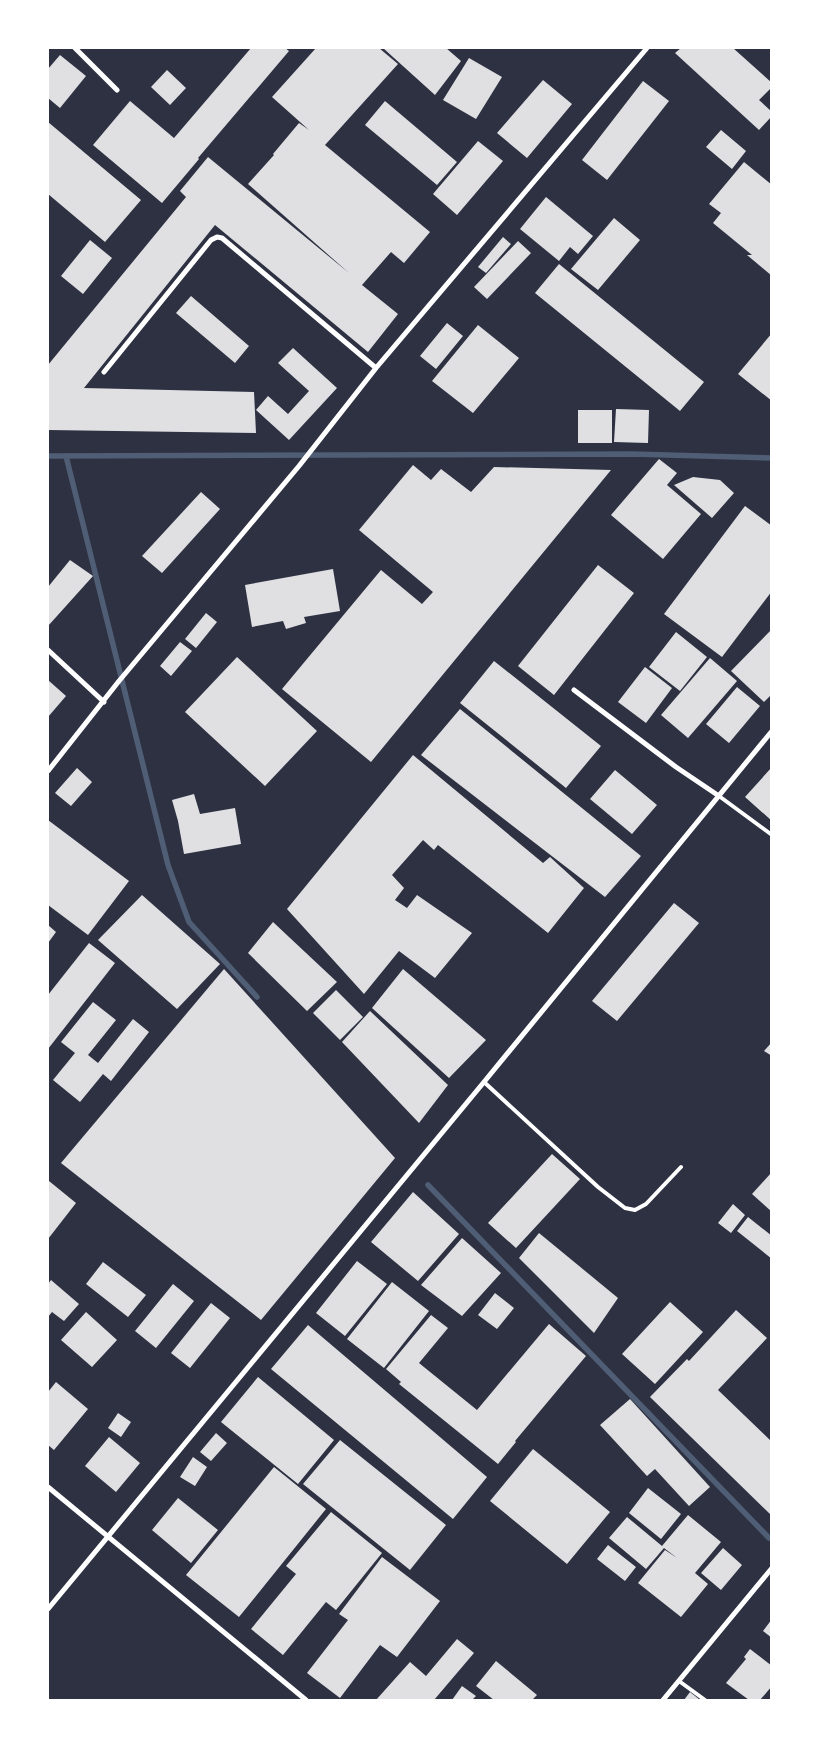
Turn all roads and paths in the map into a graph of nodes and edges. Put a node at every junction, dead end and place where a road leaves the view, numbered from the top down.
1 (75, 48) edge
2 (647, 48) edge
3 (117, 90) dead end
4 (376, 368) junction
5 (104, 372) dead end
6 (48, 650) edge
7 (574, 690) dead end
8 (104, 702) junction
9 (772, 730) edge
10 (48, 770) edge
11 (720, 796) junction
12 (772, 836) edge
13 (484, 1082) junction
14 (681, 1168) dead end
15 (48, 1487) edge
16 (107, 1537) junction
17 (772, 1568) edge
18 (48, 1609) edge
19 (679, 1681) junction
20 (306, 1700) edge
21 (662, 1700) edge
22 (705, 1700) edge

1 - 3 street
2 - 4 street
4 - 5 street
4 - 8 street
6 - 8 street
7 - 11 street
8 - 10 street
9 - 11 street
11 - 12 lane
11 - 13 street
13 - 14 lane
13 - 16 street
15 - 16 street
16 - 18 street
16 - 20 street
17 - 19 street
19 - 21 street
19 - 22 lane

